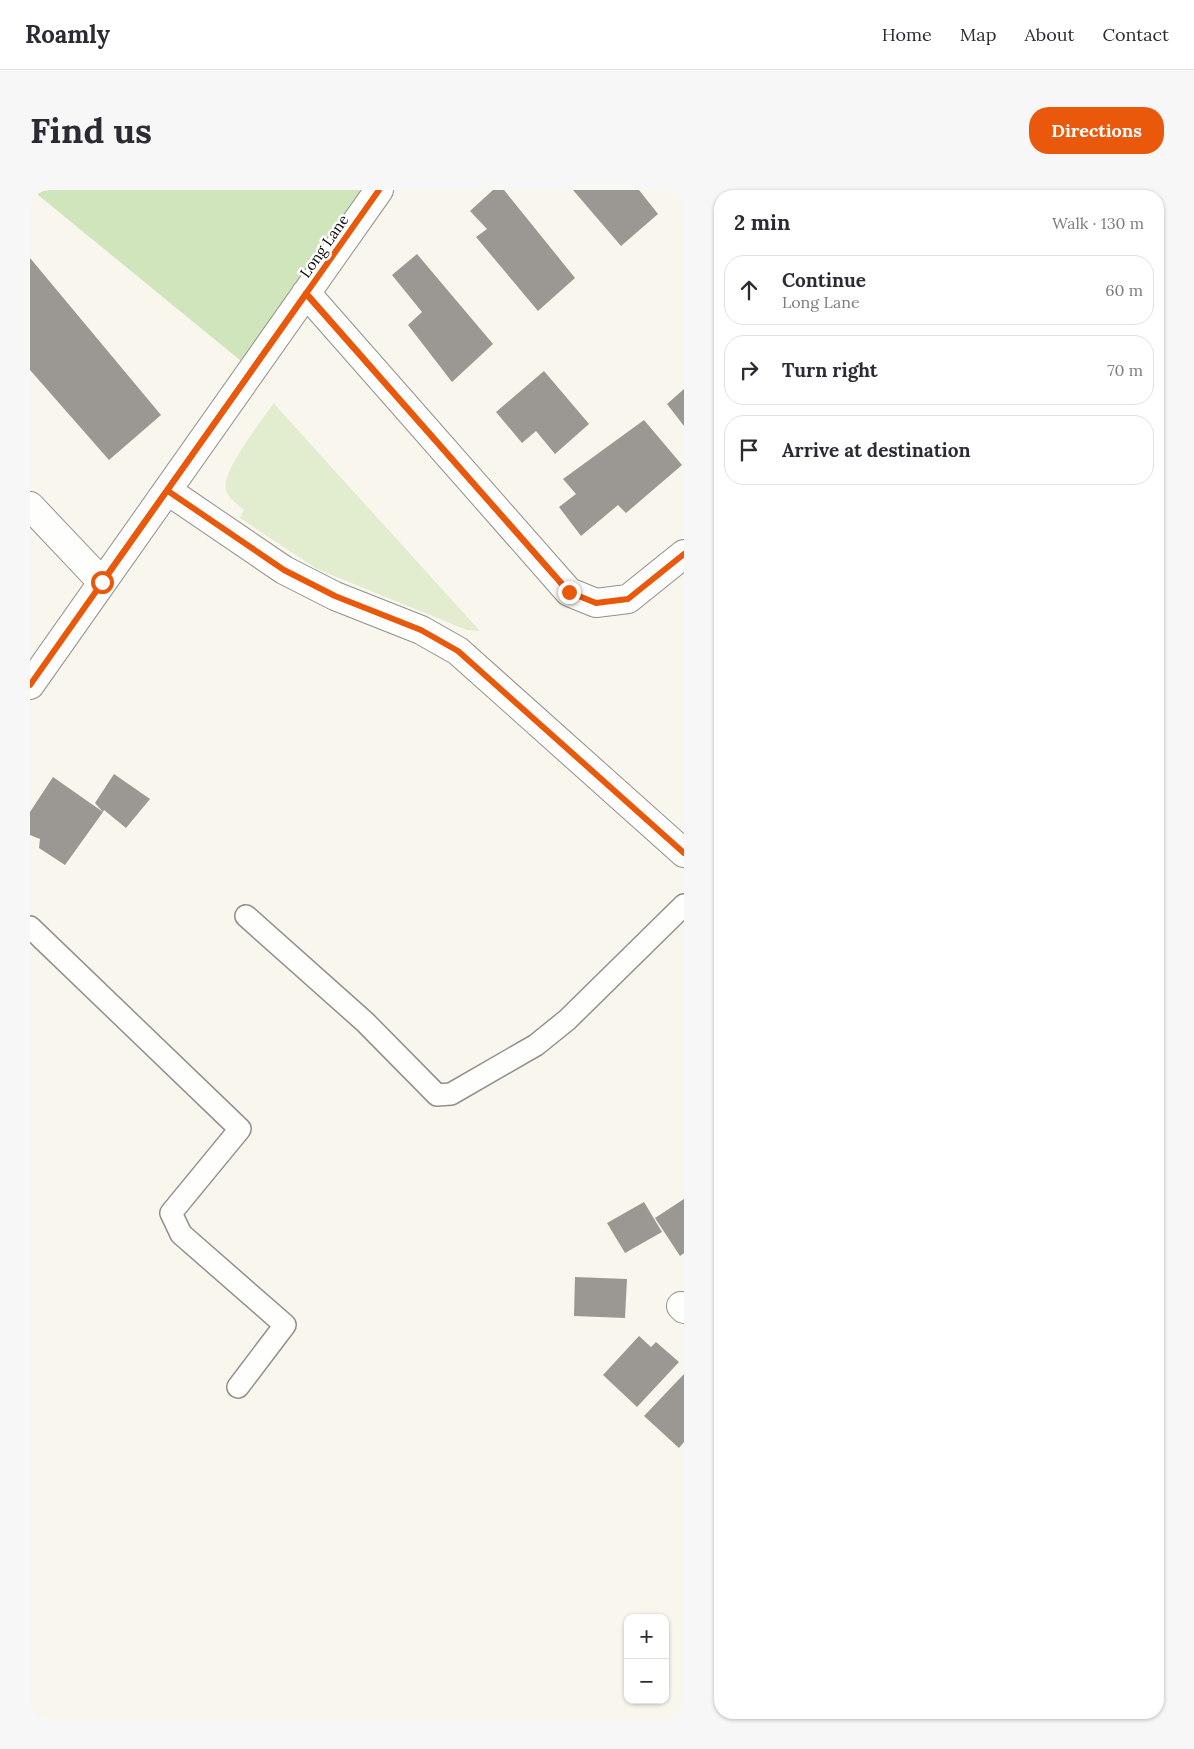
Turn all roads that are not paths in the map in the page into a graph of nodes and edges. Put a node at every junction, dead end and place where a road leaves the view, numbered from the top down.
1 (379, 190) edge
2 (306, 294) junction
3 (168, 491) junction
4 (30, 506) edge
5 (684, 554) edge
6 (102, 582) junction
7 (30, 685) edge
8 (684, 853) edge
9 (684, 905) edge
10 (246, 916) dead end
11 (30, 927) edge
12 (238, 1387) dead end

1 - 2 street, Long Lane
2 - 3 street, Long Lane
2 - 5 street
3 - 6 street, Long Lane
3 - 8 street
4 - 6 street
6 - 7 street, Long Lane
9 - 10 lane
11 - 12 lane

